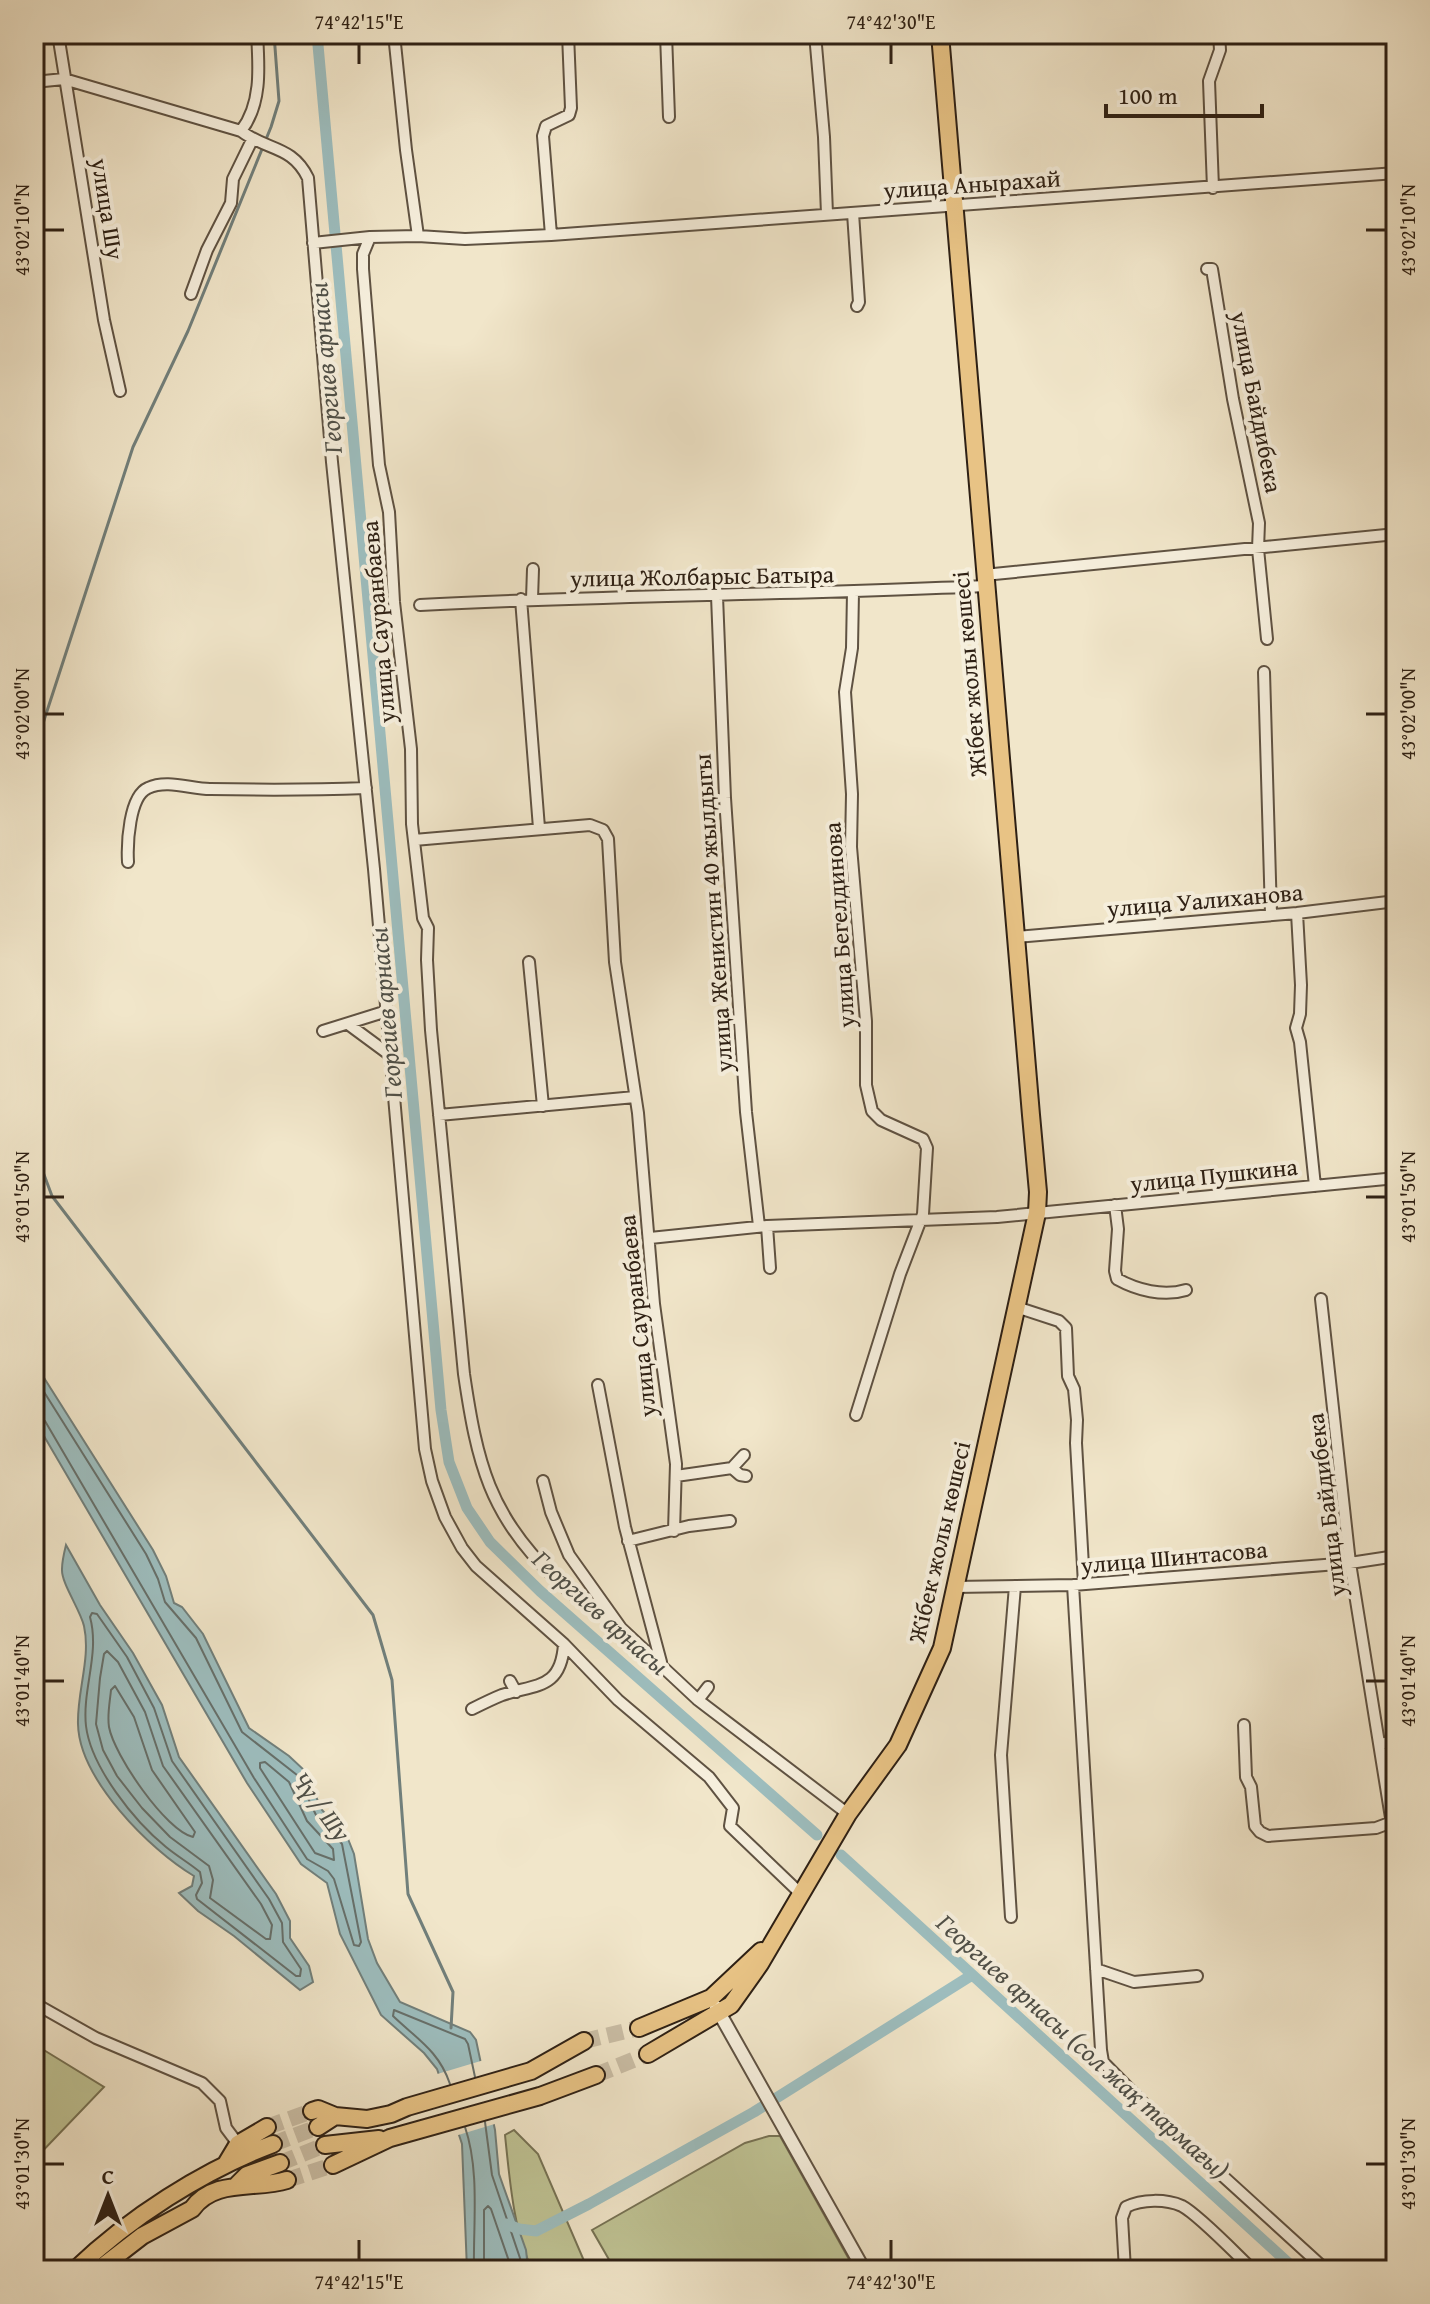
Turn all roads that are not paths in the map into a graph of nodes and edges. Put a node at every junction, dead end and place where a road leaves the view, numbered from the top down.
1 (58, 34) edge
2 (257, 34) edge
3 (394, 34) edge
4 (568, 34) edge
5 (666, 34) edge
6 (815, 34) edge
7 (940, 34) edge
8 (1219, 34) edge
9 (64, 79) junction
10 (34, 82) edge
11 (669, 117) dead end
12 (241, 131) junction
13 (252, 140) junction
14 (1396, 173) edge
15 (1213, 188) junction
16 (955, 205) junction
17 (853, 213) junction
18 (827, 214) junction
19 (551, 235) junction
20 (418, 236) junction
21 (366, 238) junction
22 (313, 243) junction
23 (1207, 269) dead end
24 (191, 294) dead end
25 (857, 306) dead end
26 (120, 391) dead end
27 (1396, 534) edge
28 (1258, 549) junction
29 (533, 569) dead end
30 (984, 580) junction
31 (853, 592) junction
32 (717, 596) junction
33 (527, 599) junction
34 (420, 605) dead end
35 (1267, 639) dead end
36 (1264, 672) dead end
37 (366, 788) junction
38 (539, 828) junction
39 (414, 840) junction
40 (128, 862) dead end
41 (1396, 901) edge
42 (1297, 913) junction
43 (1271, 914) junction
44 (1016, 937) junction
45 (529, 962) dead end
46 (387, 1011) junction
47 (348, 1024) junction
48 (323, 1031) dead end
49 (390, 1055) junction
50 (635, 1097) junction
51 (543, 1106) junction
52 (439, 1115) junction
53 (1396, 1178) edge
54 (1315, 1186) junction
55 (1115, 1205) junction
56 (1037, 1213) junction
57 (919, 1222) junction
58 (763, 1226) junction
59 (650, 1238) junction
60 (770, 1268) dead end
61 (1186, 1290) dead end
62 (1321, 1299) dead end
63 (1016, 1307) junction
64 (598, 1385) dead end
65 (856, 1415) dead end
66 (744, 1455) dead end
67 (732, 1468) junction
68 (676, 1476) junction
69 (746, 1476) dead end
70 (543, 1481) dead end
71 (730, 1521) dead end
72 (674, 1531) junction
73 (628, 1541) junction
74 (1396, 1556) edge
75 (1350, 1563) junction
76 (1078, 1584) junction
77 (1015, 1586) junction
78 (955, 1587) junction
79 (616, 1622) junction
80 (564, 1644) junction
81 (662, 1664) junction
82 (510, 1681) dead end
83 (708, 1687) dead end
84 (516, 1692) junction
85 (698, 1700) junction
86 (472, 1709) dead end
87 (1244, 1725) dead end
88 (1396, 1741) edge
89 (1380, 1744) junction
90 (848, 1814) junction
91 (1392, 1822) junction
92 (1396, 1849) edge
93 (800, 1893) junction
94 (1011, 1917) dead end
95 (1096, 1969) junction
96 (1197, 1976) dead end
97 (34, 2003) edge
98 (715, 2005) junction
99 (639, 2028) tunnel mouth
100 (584, 2041) tunnel mouth
101 (648, 2054) tunnel mouth
102 (596, 2075) tunnel mouth
103 (312, 2111) tunnel mouth
104 (339, 2116) junction
105 (267, 2127) tunnel mouth
106 (318, 2127) tunnel mouth
107 (390, 2138) junction
108 (238, 2144) junction
109 (273, 2144) tunnel mouth
110 (325, 2145) tunnel mouth
111 (280, 2163) tunnel mouth
112 (226, 2164) junction
113 (333, 2165) tunnel mouth
114 (287, 2180) tunnel mouth
115 (232, 2187) junction
116 (167, 2200) junction
117 (176, 2216) junction
118 (75, 2270) edge
119 (98, 2270) edge
120 (864, 2270) edge
121 (1125, 2270) edge
122 (1253, 2270) edge
123 (1326, 2270) edge

1 - 9 street, улица Шу
2 - 12 street
3 - 20 street
4 - 19 street
5 - 11 street
6 - 18 street
7 - 16 highway, Жібек жолы көшесі
8 - 15 street
9 - 10 street
9 - 12 street
9 - 26 street, улица Шу
12 - 13 street
13 - 22 street
13 - 24 street
14 - 15 street, улица Анырахай
15 - 16 street, улица Анырахай
16 - 17 street, улица Анырахай
16 - 30 highway, Жібек жолы көшесі
17 - 18 street, улица Анырахай
17 - 25 street
18 - 19 street, улица Анырахай
19 - 20 street, улица Анырахай
20 - 21 street, улица Анырахай
21 - 22 street, улица Анырахай
21 - 39 street, улица Сауранбаева
22 - 37 street
23 - 28 street, улица Байдибека
27 - 28 street, улица Жолбарыс Батыра
28 - 30 street, улица Жолбарыс Батыра
28 - 35 street, улица Байдибека
29 - 33 street
30 - 31 street, улица Жолбарыс Батыра
30 - 44 highway, Жібек жолы көшесі
31 - 32 street, улица Жолбарыс Батыра
31 - 57 street, улица Бегелдинова
32 - 33 street, улица Жолбарыс Батыра
32 - 58 street, улица Женистин 40 жылдыгы
33 - 34 street, улица Жолбарыс Батыра
33 - 38 street
36 - 43 street
37 - 40 street
37 - 46 street
38 - 39 street, улица Сауранбаева
38 - 50 street, улица Сауранбаева
39 - 52 street, улица Сауранбаева
41 - 42 street, улица Уалиханова
42 - 43 street, улица Уалиханова
42 - 54 street
43 - 44 street, улица Уалиханова
44 - 56 highway, Жібек жолы көшесі
45 - 51 street
46 - 47 street
46 - 49 street
47 - 48 street
47 - 49 street
49 - 80 street
50 - 51 street
50 - 59 street, улица Сауранбаева
51 - 52 street
52 - 79 street, улица Сауранбаева
53 - 54 street, улица Пушкина
54 - 55 street, улица Пушкина
55 - 56 street, улица Пушкина
55 - 61 street
56 - 57 street, улица Пушкина
56 - 63 highway, Жібек жолы көшесі
57 - 58 street, улица Пушкина
57 - 65 street
58 - 59 street, улица Пушкина
58 - 60 street, улица Женистин 40 жылдыгы
59 - 68 street, улица Сауранбаева
62 - 75 street, улица Байдибека
63 - 76 street
63 - 78 highway, Жібек жолы көшесі
64 - 73 street, улица Сауранбаева
66 - 67 street
67 - 68 street
67 - 69 street
68 - 72 street, улица Сауранбаева
70 - 79 street
71 - 72 street
72 - 73 street
73 - 81 street, улица Сауранбаева
74 - 75 street, улица Шинтасова
75 - 76 street, улица Шинтасова
75 - 89 street, улица Байдибека
76 - 77 street, улица Шинтасова
76 - 95 street
77 - 78 street, улица Шинтасова
77 - 94 street
78 - 90 highway, Жібек жолы көшесі
79 - 81 street
80 - 84 street
80 - 93 street
81 - 85 street
82 - 84 street
83 - 85 street
84 - 86 street
85 - 90 street
87 - 91 street
88 - 89 street
89 - 91 street, улица Байдибека
90 - 93 highway, Жібек жолы көшесі
91 - 92 street, улица Байдибека
93 - 98 highway, Жібек жолы көшесі
95 - 96 street
95 - 123 street
97 - 108 street
98 - 99 highway
98 - 101 highway
98 - 120 street
100 - 104 highway
102 - 107 highway
103 - 104 highway
104 - 106 highway
105 - 108 highway
107 - 110 highway
107 - 113 highway
108 - 112 highway
109 - 112 highway
111 - 115 highway
112 - 116 highway
114 - 115 highway
115 - 117 highway
116 - 117 highway
116 - 118 highway
117 - 119 highway
121 - 122 street

